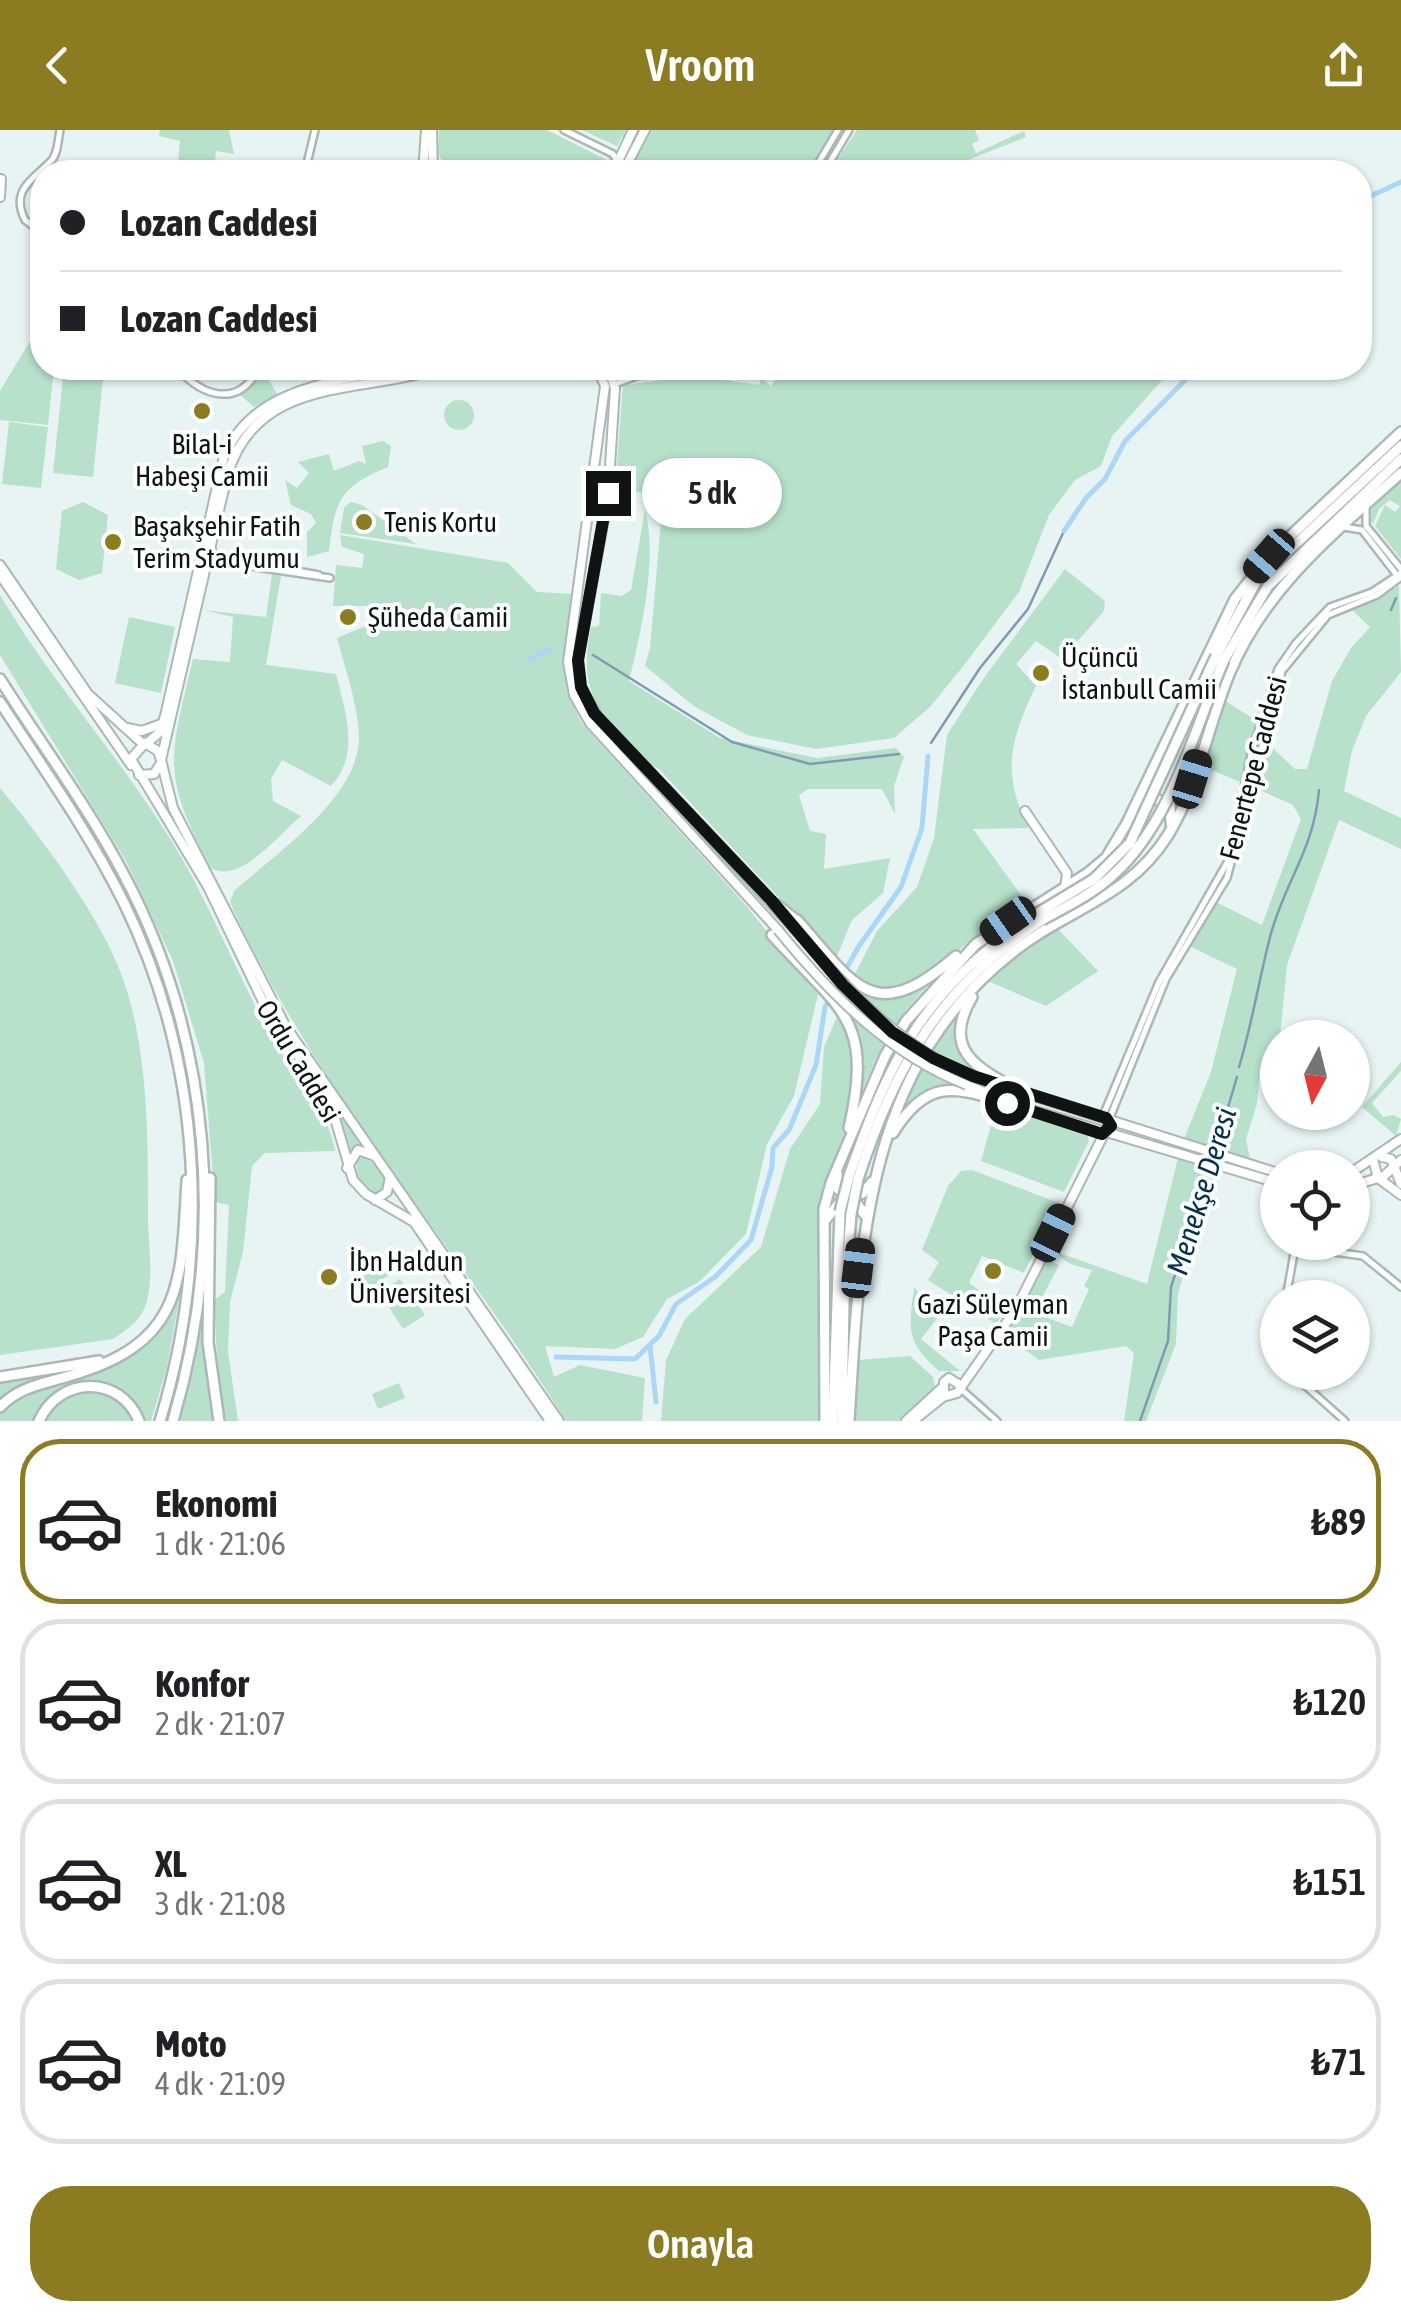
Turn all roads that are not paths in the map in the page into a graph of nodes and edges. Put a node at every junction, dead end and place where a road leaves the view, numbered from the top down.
1 (60, 130) edge
2 (315, 130) edge
3 (429, 130) edge
4 (564, 130) edge
5 (572, 130) edge
6 (633, 130) edge
7 (646, 130) edge
8 (838, 130) edge
9 (849, 130) edge
10 (625, 146) junction
11 (636, 149) junction
12 (50, 160) edge
13 (308, 160) edge
14 (425, 160) edge
15 (432, 160) edge
16 (614, 160) edge
17 (619, 160) edge
18 (630, 160) edge
19 (821, 160) edge
20 (831, 160) edge
21 (30, 177) edge
22 (1, 179) edge
23 (0, 197) edge
24 (30, 224) edge
25 (189, 380) edge
26 (248, 380) edge
27 (341, 380) edge
28 (383, 380) edge
29 (603, 380) edge
30 (613, 380) edge
31 (626, 380) edge
32 (615, 384) junction
33 (1401, 432) edge
34 (1401, 446) edge
35 (1401, 459) edge
36 (1368, 462) junction
37 (1401, 472) edge
38 (592, 495) junction
39 (608, 497) junction
40 (1366, 504) junction
41 (1340, 528) junction
42 (211, 546) junction
43 (1274, 563) junction
44 (0, 565) edge
45 (206, 568) junction
46 (0, 576) edge
47 (1400, 576) edge
48 (322, 577) junction
49 (330, 578) dead end
50 (1220, 658) junction
51 (0, 680) edge
52 (0, 702) edge
53 (168, 720) junction
54 (594, 720) junction
55 (122, 727) junction
56 (145, 743) junction
57 (161, 761) junction
58 (1151, 768) junction
59 (135, 771) junction
60 (1192, 779) junction
61 (172, 803) junction
62 (1127, 824) junction
63 (1167, 836) junction
64 (1082, 877) junction
65 (1065, 888) junction
66 (794, 922) junction
67 (775, 932) junction
68 (976, 944) junction
69 (976, 986) junction
70 (1016, 1089) junction
71 (1026, 1108) junction
72 (1106, 1119) junction
73 (201, 1127) junction
74 (1102, 1133) junction
75 (1139, 1135) junction
76 (1401, 1139) edge
77 (886, 1144) junction
78 (846, 1146) junction
79 (191, 1157) junction
80 (378, 1158) junction
81 (1378, 1158) junction
82 (1401, 1160) edge
83 (1370, 1162) edge
84 (837, 1166) junction
85 (1260, 1167) edge
86 (347, 1168) junction
87 (389, 1173) junction
88 (876, 1175) junction
89 (1260, 1175) edge
90 (1397, 1177) edge
91 (1382, 1182) junction
92 (1370, 1183) edge
93 (1401, 1195) edge
94 (375, 1200) junction
95 (846, 1213) junction
96 (865, 1220) junction
97 (824, 1226) junction
98 (1368, 1260) edge
99 (1401, 1287) edge
100 (159, 1322) junction
101 (0, 1377) edge
102 (943, 1387) junction
103 (956, 1388) junction
104 (1310, 1390) edge
105 (0, 1407) edge
106 (910, 1420) edge
107 (39, 1421) edge
108 (139, 1421) edge
109 (160, 1421) edge
110 (173, 1421) edge
111 (220, 1421) edge
112 (550, 1421) edge
113 (559, 1421) edge
114 (824, 1421) edge
115 (833, 1421) edge
116 (846, 1421) edge
117 (996, 1421) edge
118 (1344, 1421) edge

1 - 12 street
2 - 13 street
3 - 14 main road
3 - 15 main road
4 - 16 street
5 - 10 street
6 - 10 main road
7 - 11 main road
8 - 19 street
9 - 20 street
10 - 11 main road
10 - 17 main road
11 - 18 main road
21 - 24 street
22 - 23 main road
25 - 26 street
27 - 53 main road
28 - 42 main road
29 - 38 main road
30 - 32 main road
31 - 32 street
32 - 39 main road
33 - 36 highway
34 - 43 highway
35 - 50 highway
36 - 43 highway
36 - 58 highway
37 - 40 highway
38 - 39 main road
38 - 54 main road
39 - 54 main road
40 - 41 highway
40 - 47 street
41 - 47 street
41 - 60 highway
42 - 45 main road
42 - 48 street
43 - 50 highway
44 - 55 main road, Ordu Caddesi
45 - 48 street
45 - 53 main road
46 - 59 main road, Ordu Caddesi
47 - 72 street, Fenertepe Caddesi
48 - 49 street
50 - 95 highway, bridge
51 - 73 highway
52 - 79 highway
53 - 55 main road
53 - 56 main road
53 - 57 main road
53 - 61 main road
54 - 66 main road
54 - 67 main road
55 - 56 main road, Ordu Caddesi
56 - 57 main road, Ordu Caddesi
56 - 59 main road
57 - 59 main road
57 - 61 main road, Ordu Caddesi
58 - 60 highway
58 - 62 highway
59 - 86 main road, Ordu Caddesi
60 - 63 highway
61 - 80 main road, Ordu Caddesi
62 - 63 highway
62 - 64 highway
63 - 69 highway
64 - 65 highway
64 - 65 main road
65 - 68 highway
66 - 68 highway, bridge
66 - 70 main road, bridge
67 - 71 main road, bridge
67 - 78 highway
68 - 78 highway
69 - 70 highway
69 - 77 highway
70 - 72 main road
71 - 74 main road
71 - 77 highway
72 - 74 main road
72 - 75 main road
73 - 110 highway
73 - 111 highway
74 - 75 main road
74 - 103 main road
75 - 85 main road
75 - 89 main road
76 - 81 main road
77 - 88 highway
78 - 84 highway
79 - 100 highway
79 - 109 highway
80 - 86 main road
80 - 87 main road, Ordu Caddesi
81 - 83 main road
81 - 90 main road
81 - 91 main road
82 - 90 main road
84 - 88 highway
84 - 97 highway
86 - 94 main road, Ordu Caddesi
87 - 94 main road
87 - 113 main road, Ordu Caddesi
88 - 96 highway
90 - 91 main road
91 - 92 main road
91 - 93 main road
94 - 112 main road, Ordu Caddesi
95 - 115 highway
95 - 116 highway
96 - 97 highway
96 - 116 highway
97 - 114 highway
98 - 99 street
100 - 101 highway
100 - 105 highway
102 - 103 main road
102 - 103 main road
102 - 106 main road
103 - 106 main road
103 - 117 street
104 - 118 street
107 - 108 highway

